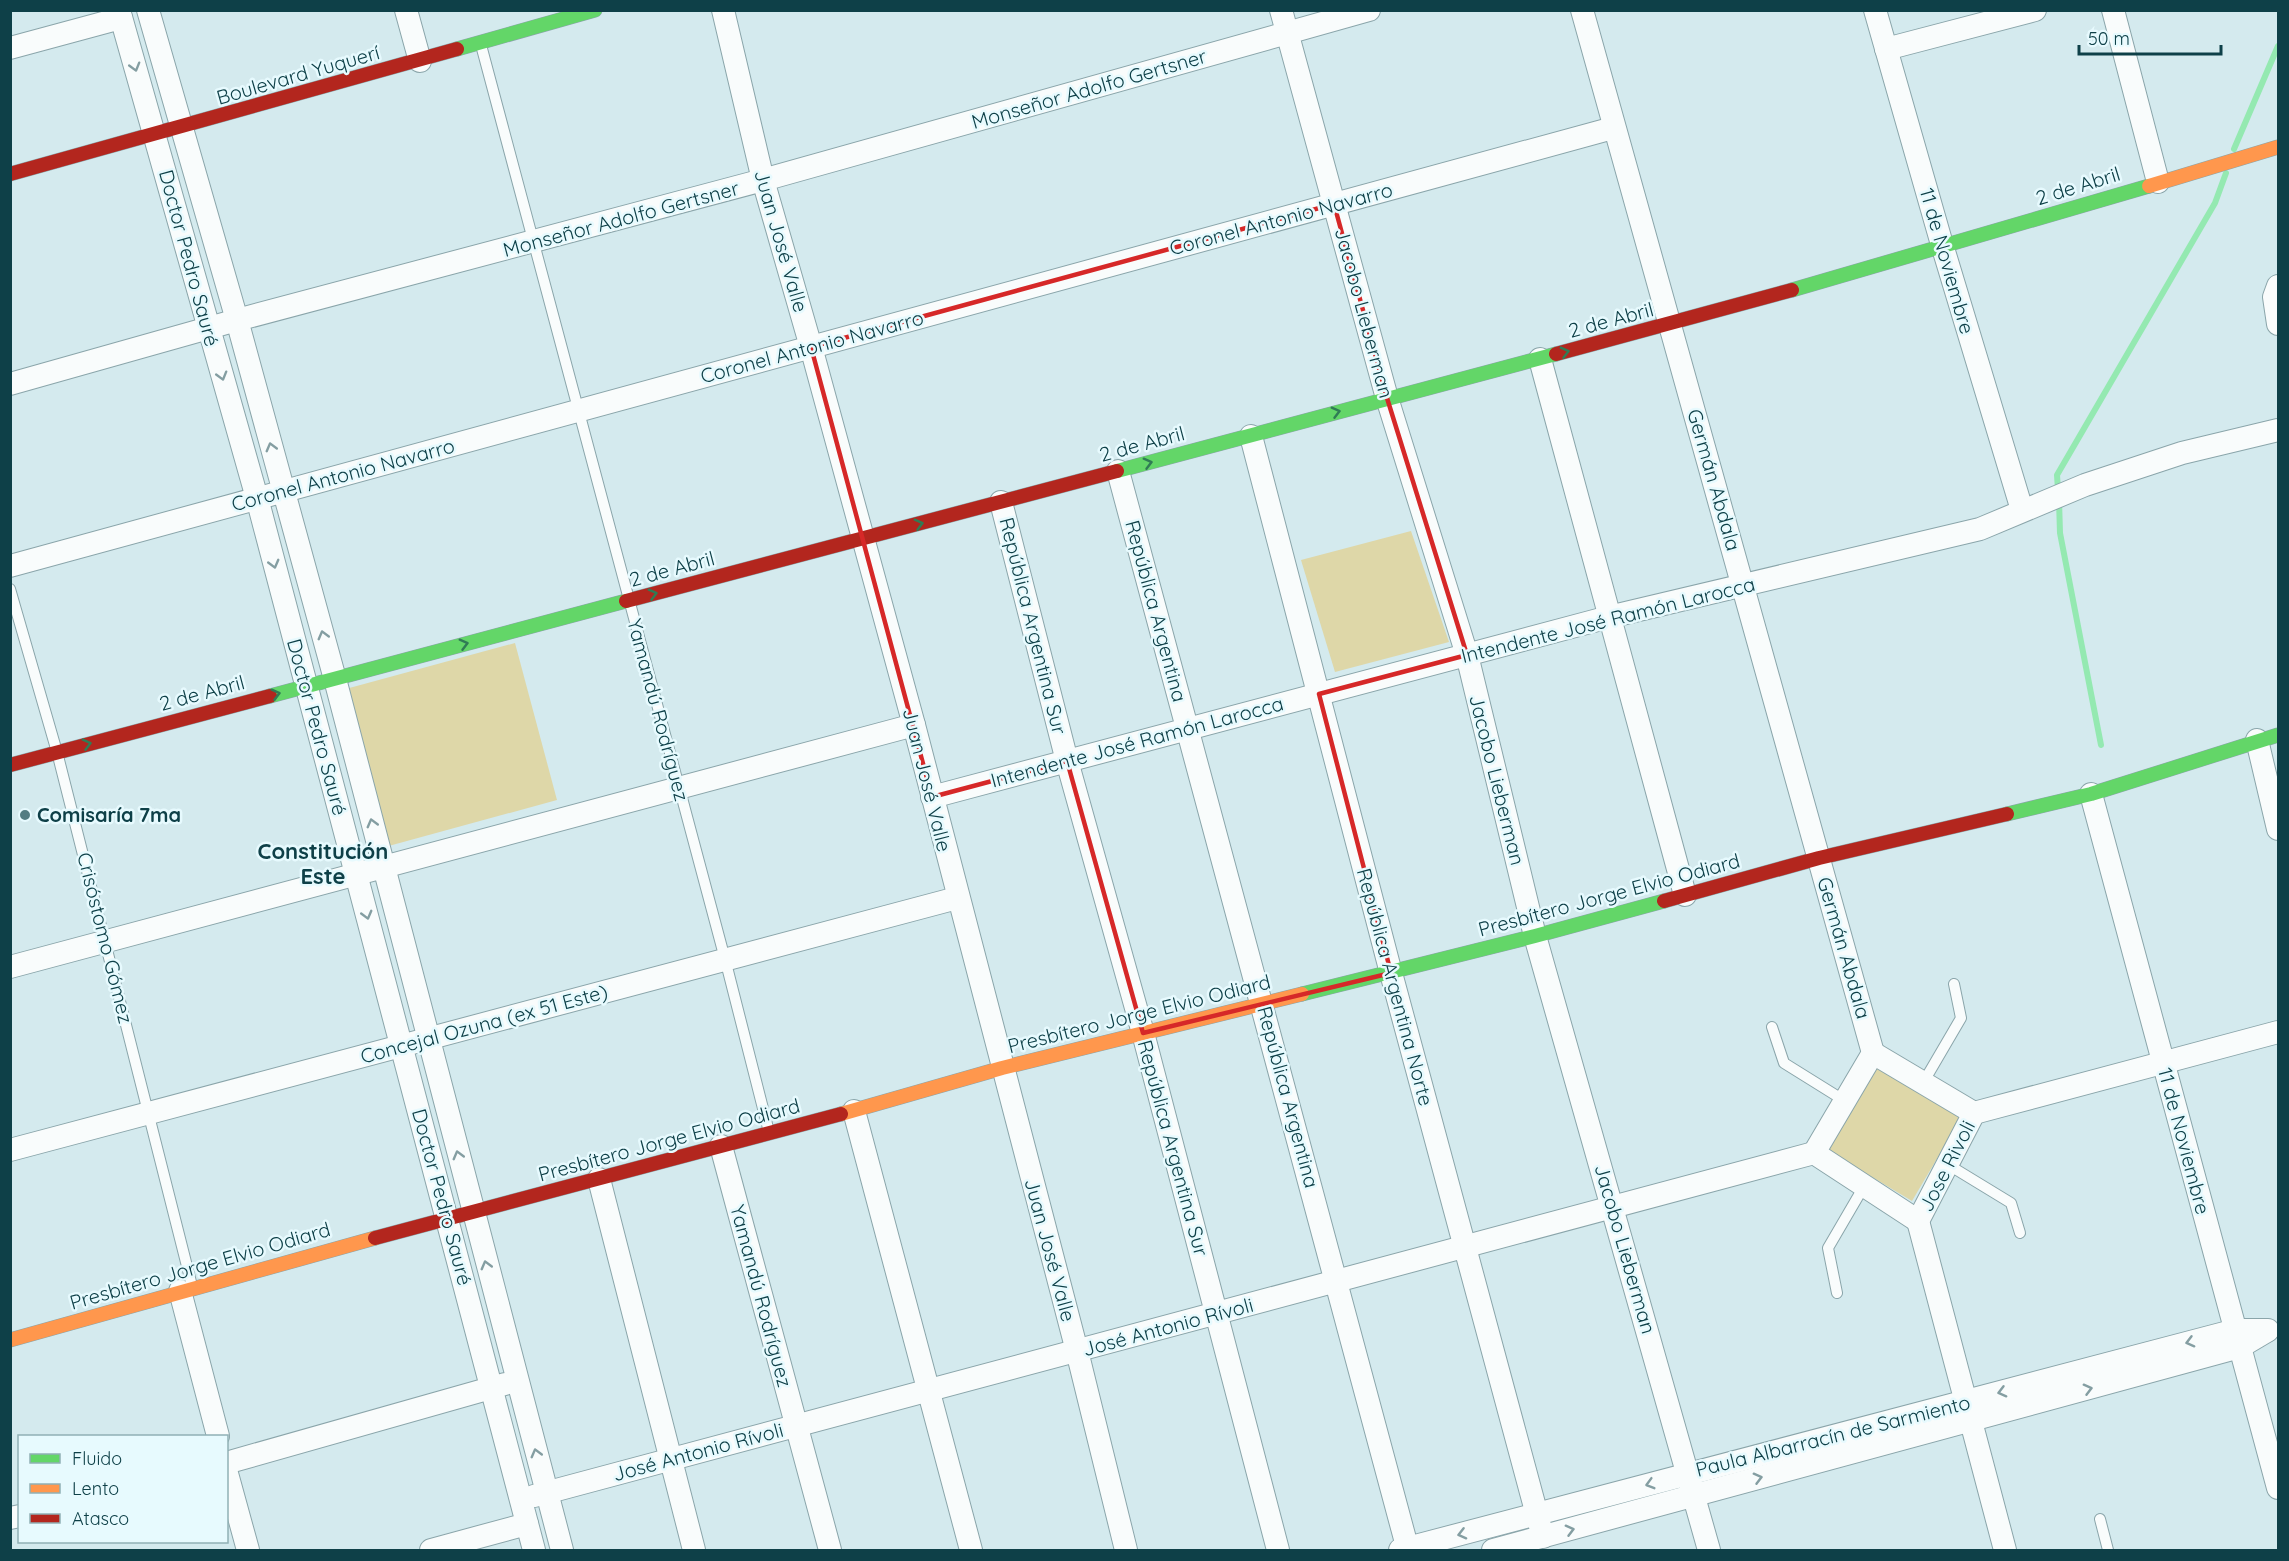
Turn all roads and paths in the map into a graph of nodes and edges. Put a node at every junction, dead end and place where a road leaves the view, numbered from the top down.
1 (148, 10) edge
2 (406, 10) edge
3 (595, 10) edge
4 (723, 10) edge
5 (1281, 10) edge
6 (1369, 10) edge
7 (1582, 10) edge
8 (1875, 10) edge
9 (2035, 10) edge
10 (2113, 10) edge
11 (120, 14) edge
12 (1287, 33) junction
13 (480, 42) junction
14 (10, 48) edge
15 (1886, 49) junction
16 (420, 61) junction
17 (181, 127) junction
18 (1613, 128) junction
19 (155, 134) junction
20 (2278, 147) edge
21 (10, 174) edge
22 (763, 180) junction
23 (2158, 182) junction
24 (1334, 204) junction
25 (532, 243) junction
26 (1943, 248) junction
27 (2278, 286) edge
28 (237, 320) junction
29 (1670, 324) junction
30 (2278, 324) edge
31 (209, 329) junction
32 (811, 347) junction
33 (1540, 359) junction
34 (10, 384) edge
35 (1387, 398) junction
36 (577, 411) junction
37 (2278, 430) edge
38 (1251, 436) junction
39 (1118, 471) junction
40 (283, 491) junction
41 (257, 498) junction
42 (1001, 502) junction
43 (2022, 510) junction
44 (862, 539) junction
45 (10, 566) edge
46 (1743, 586) junction
47 (10, 589) edge
48 (628, 601) junction
49 (1609, 617) junction
50 (1467, 655) junction
51 (335, 679) junction
52 (306, 686) junction
53 (1318, 694) junction
54 (914, 725) junction
55 (1188, 728) junction
56 (2268, 737) edge
57 (57, 752) junction
58 (1067, 761) junction
59 (10, 765) edge
60 (679, 788) junction
61 (2091, 794) junction
62 (932, 797) junction
63 (2278, 829) edge
64 (1819, 858) junction
65 (384, 867) junction
66 (357, 874) junction
67 (1685, 895) junction
68 (957, 898) junction
69 (1535, 936) junction
70 (106, 942) junction
71 (725, 959) junction
72 (10, 967) edge
73 (1391, 973) junction
74 (1954, 984) dead end
75 (1263, 1003) junction
76 (1772, 1027) dead end
77 (2278, 1032) edge
78 (1143, 1033) junction
79 (428, 1039) junction
80 (402, 1046) junction
81 (1873, 1053) junction
82 (2162, 1063) junction
83 (1002, 1068) junction
84 (1923, 1083) junction
85 (1845, 1101) junction
86 (854, 1111) junction
87 (150, 1113) junction
88 (1974, 1113) junction
89 (770, 1135) junction
90 (721, 1146) junction
91 (10, 1150) edge
92 (1814, 1153) junction
93 (1947, 1164) junction
94 (598, 1179) junction
95 (1863, 1188) junction
96 (1613, 1207) junction
97 (472, 1211) junction
98 (447, 1217) junction
99 (1918, 1221) junction
100 (2020, 1233) dead end
101 (1464, 1247) junction
102 (1335, 1282) junction
103 (187, 1290) junction
104 (1837, 1293) dead end
105 (1216, 1315) junction
106 (2273, 1329) edge
107 (2238, 1339) junction
108 (10, 1340) edge
109 (1077, 1351) junction
110 (516, 1381) junction
111 (491, 1387) junction
112 (927, 1391) junction
113 (1968, 1411) junction
114 (797, 1426) junction
115 (218, 1435) edge
116 (670, 1460) junction
117 (228, 1462) edge
118 (1689, 1473) junction
119 (228, 1477) edge
120 (2278, 1488) edge
121 (547, 1492) junction
122 (1695, 1496) junction
123 (521, 1499) junction
124 (1539, 1515) junction
125 (2100, 1519) dead end
126 (527, 1524) junction
127 (1544, 1537) junction
128 (1405, 1550) edge
129 (248, 1551) edge
130 (431, 1551) edge
131 (534, 1551) edge
132 (562, 1551) edge
133 (694, 1551) edge
134 (830, 1551) edge
135 (971, 1551) edge
136 (1126, 1551) edge
137 (1278, 1551) edge
138 (1493, 1551) edge
139 (1709, 1551) edge
140 (2005, 1551) edge
141 (2108, 1551) edge

1 - 17 street, Doctor Pedro Sauré
2 - 16 street
3 - 13 street, Boulevard Yuquerí
4 - 22 street, Juan José Valle
5 - 12 street, Jacobo Lieberman
6 - 12 street, Monseñor Adolfo Gertsner
7 - 18 street, Germán Abdala
8 - 15 street, 11 de Noviembre
9 - 15 street
10 - 23 street
11 - 14 street
11 -> 19 street, Doctor Pedro Sauré
12 - 22 street, Monseñor Adolfo Gertsner
12 - 24 street, Jacobo Lieberman
13 - 16 street, Boulevard Yuquerí
13 - 25 lane, Yamandú Rodríguez
15 - 26 street, 11 de Noviembre
16 - 17 street, Boulevard Yuquerí
17 - 19 street, Boulevard Yuquerí
17 - 28 street, Doctor Pedro Sauré
18 - 24 street, Coronel Antonio Navarro
18 - 29 street, Germán Abdala
19 - 21 street, Boulevard Yuquerí
19 - 31 street, Doctor Pedro Sauré
20 - 23 street, 2 de Abril
22 - 25 street, Monseñor Adolfo Gertsner
22 - 32 street, Juan José Valle
23 - 26 street, 2 de Abril
24 - 32 street, Coronel Antonio Navarro
24 - 35 street, Jacobo Lieberman
25 - 28 street, Monseñor Adolfo Gertsner
25 - 36 lane, Yamandú Rodríguez
26 - 29 street, 2 de Abril
26 - 43 street, 11 de Noviembre
27 - 30 street
28 - 31 street, Monseñor Adolfo Gertsner
40 -> 28 street, Doctor Pedro Sauré
33 -> 29 street, 2 de Abril
29 - 46 street, Germán Abdala
31 - 34 street, Monseñor Adolfo Gertsner
31 -> 41 street, Doctor Pedro Sauré
32 - 36 street, Coronel Antonio Navarro
32 - 44 street, Juan José Valle
33 - 35 street, 2 de Abril
33 - 49 street
38 -> 35 street, 2 de Abril
35 - 50 street, Jacobo Lieberman
36 - 40 street, Coronel Antonio Navarro
36 - 48 lane, Yamandú Rodríguez
37 - 43 street, Intendente José Ramón Larocca
39 -> 38 street, 2 de Abril
38 - 53 street, República Argentina Norte
39 - 42 street, 2 de Abril
39 - 55 street, República Argentina
40 - 41 street, Coronel Antonio Navarro
51 -> 40 street, Doctor Pedro Sauré
41 - 45 street, Coronel Antonio Navarro
41 -> 52 street, Doctor Pedro Sauré
44 -> 42 street, 2 de Abril
42 - 58 street, República Argentina Sur
43 - 46 street, Intendente José Ramón Larocca
48 -> 44 street, 2 de Abril
44 - 54 street, Juan José Valle
46 - 49 street, Intendente José Ramón Larocca
46 - 64 street, Germán Abdala
47 - 57 lane, Crisóstomo Gómez
51 -> 48 street, 2 de Abril
48 - 60 lane, Yamandú Rodríguez
49 - 50 street, Intendente José Ramón Larocca
49 - 67 street
50 - 53 street, Intendente José Ramón Larocca
50 - 69 street, Jacobo Lieberman
51 - 52 street, 2 de Abril
65 -> 51 street, Doctor Pedro Sauré
57 -> 52 street, 2 de Abril
52 - 66 street, Doctor Pedro Sauré
53 - 55 street, Intendente José Ramón Larocca
53 - 73 street, República Argentina Norte
54 - 60 street
54 - 62 street, Juan José Valle
55 - 58 street, Intendente José Ramón Larocca
55 - 75 street, República Argentina
56 - 61 street, Presbítero Jorge Elvio Odiard
56 - 63 street
57 - 59 street, 2 de Abril
57 - 70 lane, Crisóstomo Gómez
58 - 62 street, Intendente José Ramón Larocca
58 - 78 street, República Argentina Sur
60 - 65 street
60 - 71 lane, Yamandú Rodríguez
61 - 64 street, Presbítero Jorge Elvio Odiard
61 - 82 street, 11 de Noviembre
62 - 68 street, Juan José Valle
64 - 67 street, Presbítero Jorge Elvio Odiard
64 - 81 street, Germán Abdala
65 - 66 street
65 - 79 street, Doctor Pedro Sauré
66 - 70 street
66 -> 80 street, Doctor Pedro Sauré
67 - 69 street, Presbítero Jorge Elvio Odiard
68 - 71 street, Concejal Ozuna (ex 51 Este)
68 - 83 street, Juan José Valle
69 - 73 street, Presbítero Jorge Elvio Odiard
69 - 96 street, Jacobo Lieberman
70 - 72 street
70 - 87 lane, Crisóstomo Gómez
71 - 79 street, Concejal Ozuna (ex 51 Este)
71 - 89 lane, Yamandú Rodríguez
73 - 75 street, Presbítero Jorge Elvio Odiard
73 - 101 street, República Argentina Norte
74 - 84 lane
75 - 78 street, Presbítero Jorge Elvio Odiard
75 - 102 street, República Argentina
76 - 85 lane
77 - 82 street
78 - 83 street, Presbítero Jorge Elvio Odiard
78 - 105 street, República Argentina Sur
79 - 80 street, Concejal Ozuna (ex 51 Este)
97 -> 79 street, Doctor Pedro Sauré
80 - 87 street, Concejal Ozuna (ex 51 Este)
80 - 98 street, Doctor Pedro Sauré
81 - 84 street, Jose Rivoli
81 - 85 street
82 - 88 street
82 - 107 street, 11 de Noviembre
83 - 86 street, Presbítero Jorge Elvio Odiard
83 - 109 street, Juan José Valle
84 - 88 street, Jose Rivoli
85 - 92 street
86 - 89 street, Presbítero Jorge Elvio Odiard
86 - 112 street
87 - 91 street, Concejal Ozuna (ex 51 Este)
87 - 103 lane, Crisóstomo Gómez
88 - 93 street, Jose Rivoli
89 - 90 street, Presbítero Jorge Elvio Odiard
90 - 94 street, Presbítero Jorge Elvio Odiard
90 - 114 street, Yamandú Rodríguez
92 - 95 street, Jose Rivoli
92 - 96 street, José Antonio Rívoli
93 - 99 street, Jose Rivoli
93 - 100 lane
94 - 97 street, Presbítero Jorge Elvio Odiard
94 - 116 street
95 - 99 street, Jose Rivoli
95 - 104 lane
96 - 101 street, José Antonio Rívoli
96 - 118 street, Jacobo Lieberman
97 - 98 street, Presbítero Jorge Elvio Odiard
110 -> 97 street, Doctor Pedro Sauré
98 - 103 street, Presbítero Jorge Elvio Odiard
98 - 111 street, Doctor Pedro Sauré
99 - 113 street
101 - 102 street, José Antonio Rívoli
101 - 124 street, República Argentina Norte
102 - 105 street, José Antonio Rívoli
102 - 128 street, República Argentina
103 - 108 street, Presbítero Jorge Elvio Odiard
103 - 115 street, Crisóstomo Gómez
105 - 109 street, José Antonio Rívoli
105 - 137 street, República Argentina Sur
106 - 107 street, Paula Albarracín de Sarmiento
107 - 113 street, Paula Albarracín de Sarmiento
107 - 120 street, 11 de Noviembre
109 - 112 street, José Antonio Rívoli
109 - 136 street, Juan José Valle
110 - 111 street
121 -> 110 street, Doctor Pedro Sauré
111 - 117 street
111 - 123 street, Doctor Pedro Sauré
112 - 114 street, José Antonio Rívoli
112 - 135 street
113 - 118 street, Paula Albarracín de Sarmiento
122 -> 113 street, Paula Albarracín de Sarmiento
113 - 140 street
114 - 116 street, José Antonio Rívoli
114 - 134 street, Yamandú Rodríguez
116 - 121 street, José Antonio Rívoli
116 - 133 street
118 - 122 street, Jacobo Lieberman
118 -> 124 street, Paula Albarracín de Sarmiento
119 - 129 street
121 - 123 street, José Antonio Rívoli
121 - 132 street, Doctor Pedro Sauré
127 -> 122 street, Paula Albarracín de Sarmiento
122 - 139 street, Jacobo Lieberman
123 - 126 street, Doctor Pedro Sauré
124 - 127 street, República Argentina Norte
124 -> 128 street, Paula Albarracín de Sarmiento
125 - 141 lane
126 - 130 street
126 - 131 street, Doctor Pedro Sauré
127 - 138 street, Paula Albarracín de Sarmiento

